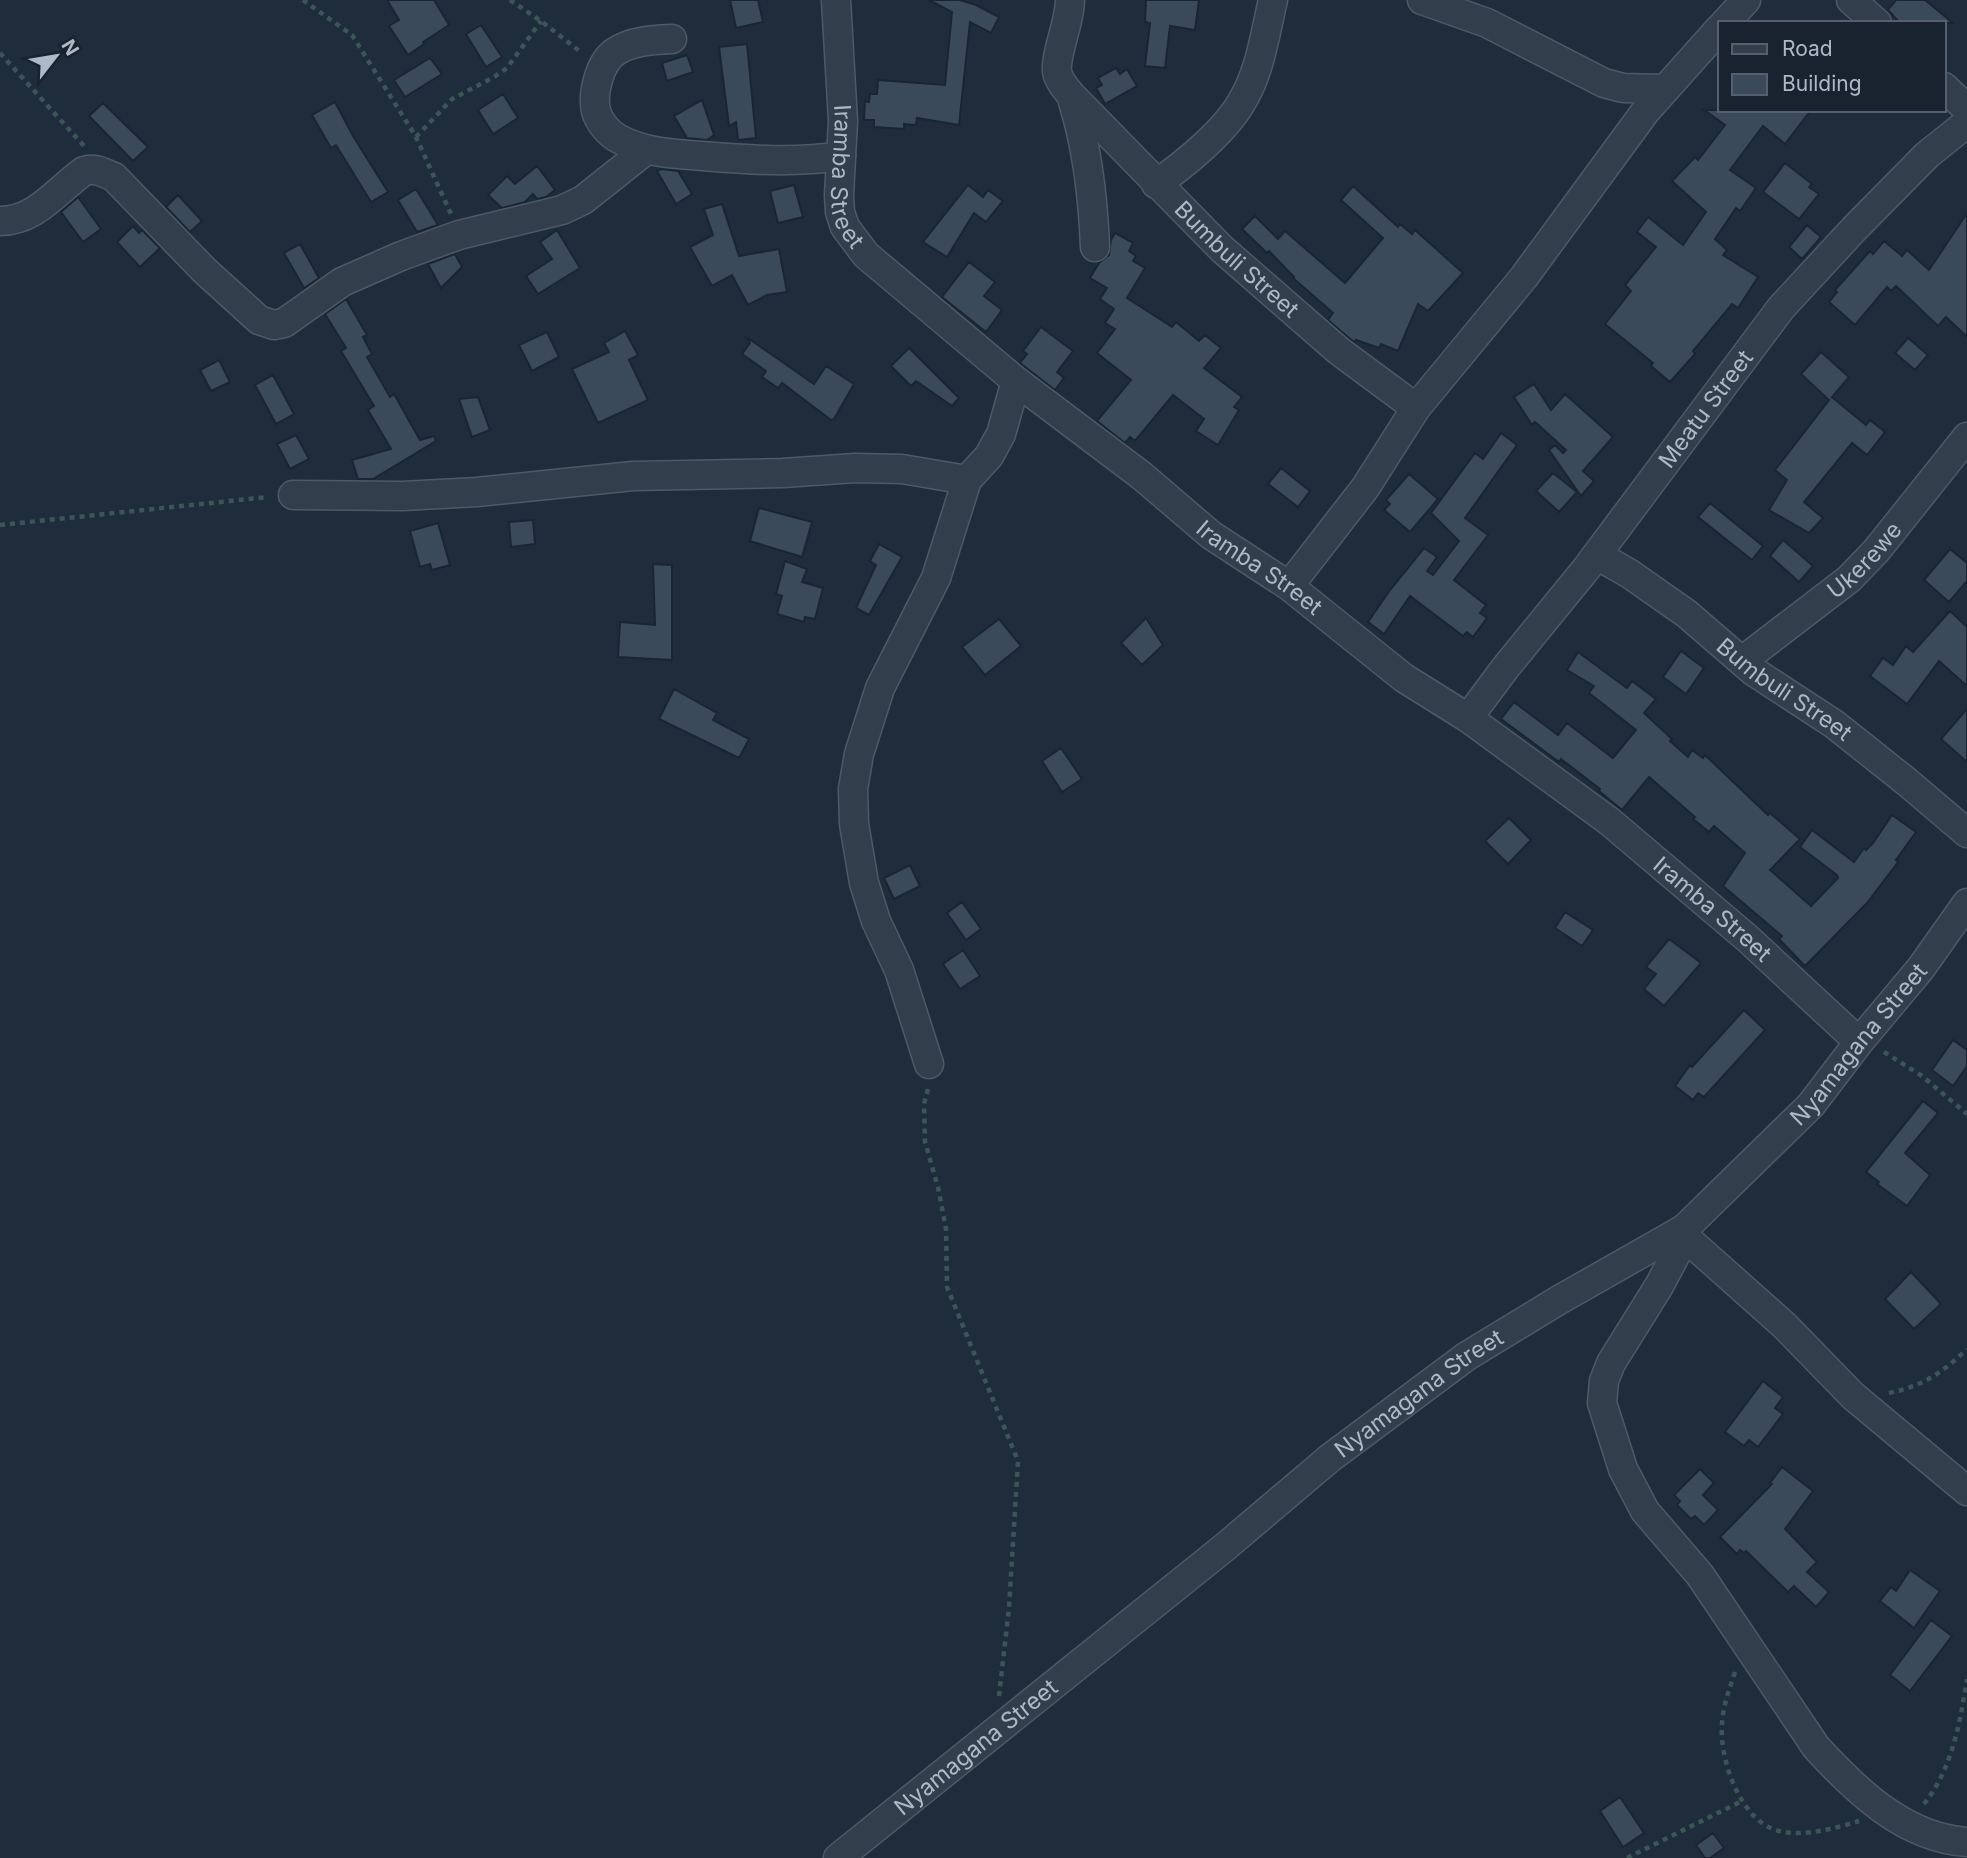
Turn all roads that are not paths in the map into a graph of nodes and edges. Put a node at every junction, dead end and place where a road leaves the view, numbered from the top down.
1 (836, 0) edge
2 (1070, 0) edge
3 (1273, 0) edge
4 (1422, 0) edge
5 (1746, 0) edge
6 (1851, 0) edge
7 (1727, 21) edge
8 (1875, 21) edge
9 (1718, 30) edge
10 (672, 39) dead end
11 (1665, 89) junction
12 (1946, 89) edge
13 (1072, 96) junction
14 (1967, 109) edge
15 (1967, 123) edge
16 (646, 150) junction
17 (842, 156) junction
18 (1156, 184) junction
19 (0, 221) edge
20 (1095, 247) dead end
21 (1016, 381) junction
22 (1416, 408) junction
23 (1967, 437) edge
24 (967, 480) junction
25 (293, 495) road end
26 (1597, 555) junction
27 (1289, 586) junction
28 (1742, 662) junction
29 (1468, 718) junction
30 (1967, 833) edge
31 (1967, 903) edge
32 (1859, 1042) junction
33 (929, 1064) road end
34 (1684, 1233) junction
35 (1967, 1491) edge
36 (1967, 1842) edge
37 (838, 1858) edge

1 - 17 street, Iramba Street
2 - 13 street, Bumbuli Street
3 - 18 street
4 - 11 street
5 - 7 street
6 - 8 street
9 - 11 street
10 - 16 street
11 - 22 street
12 - 14 street
13 - 18 street, Bumbuli Street
13 - 20 street, Bumbuli Street
15 - 26 street, Meatu Street
16 - 17 street
16 - 19 street
17 - 21 street, Iramba Street
18 - 22 street, Bumbuli Street
21 - 24 street
21 - 27 street, Iramba Street
22 - 27 street
23 - 28 street, Ukerewe
24 - 25 street
24 - 33 street
26 - 28 street, Bumbuli Street
26 - 29 street, Meatu Street
27 - 29 street, Iramba Street
28 - 30 street, Bumbuli Street
29 - 32 street, Iramba Street
31 - 32 street, Nyamagana Street
32 - 34 street, Nyamagana Street
34 - 35 street
34 - 36 street
34 - 37 street, Nyamagana Street

